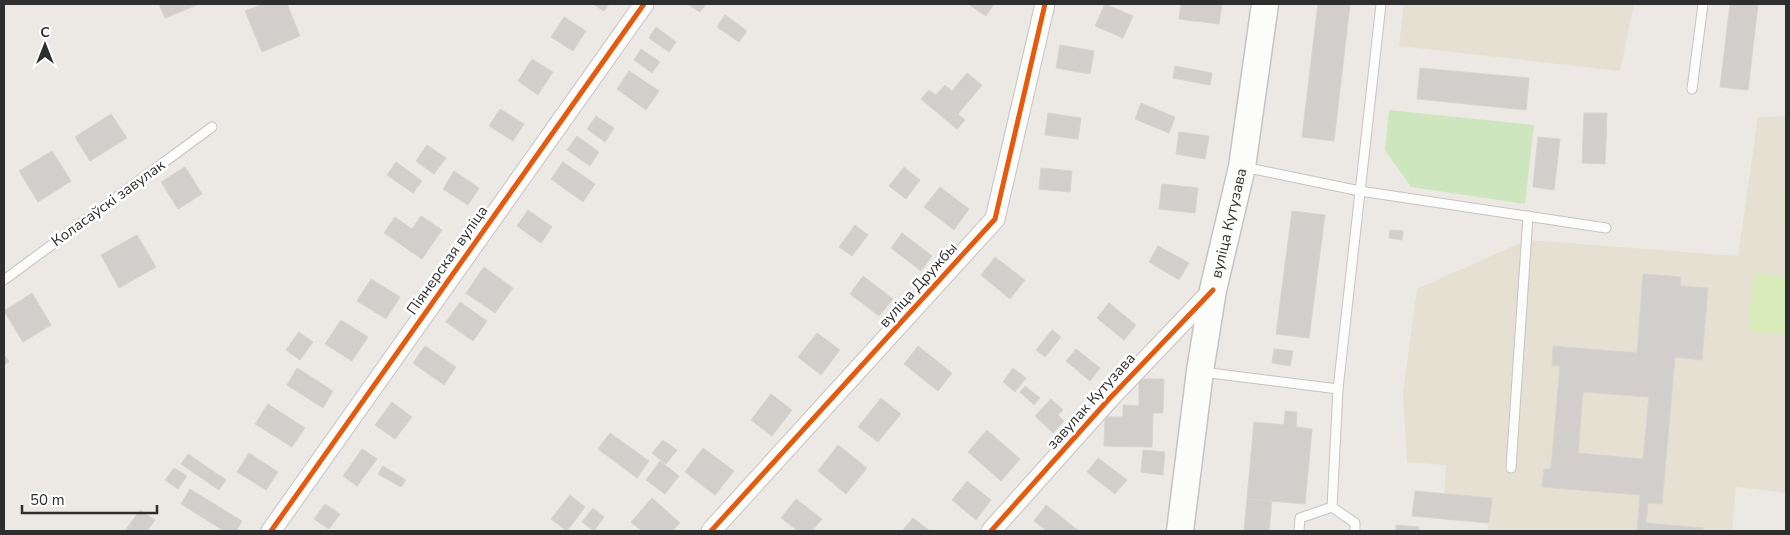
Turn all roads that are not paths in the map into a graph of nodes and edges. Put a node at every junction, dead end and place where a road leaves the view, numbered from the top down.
1 (644, 4) edge
2 (1045, 4) edge
3 (1265, 4) edge
4 (1381, 4) edge
5 (1704, 4) edge
6 (1692, 89) dead end
7 (212, 127) dead end
8 (1242, 167) junction
9 (1360, 191) junction
10 (1528, 216) junction
11 (1606, 228) dead end
12 (4, 280) edge
13 (1213, 290) junction
14 (1200, 371) junction
15 (1338, 389) junction
16 (1510, 468) dead end
17 (1332, 508) junction
18 (271, 531) edge
19 (711, 531) edge
20 (991, 531) edge
21 (1180, 531) edge
22 (1299, 531) edge
23 (1355, 531) edge

1 - 18 street, Піянерская вуліца
2 - 19 street, вуліца Дружбы
3 - 8 main road, вуліца Кутузава
4 - 9 lane
5 - 6 lane
7 - 12 lane, Коласаўскі завулак
8 - 9 lane
8 - 13 main road, вуліца Кутузава
9 - 10 lane
9 - 15 lane
10 - 11 lane
10 - 16 lane
13 - 14 main road, вуліца Кутузава
13 - 20 street, завулак Кутузава
14 - 15 lane
14 - 21 main road, вуліца Кутузава
15 - 17 lane
17 - 22 lane
17 - 23 lane

